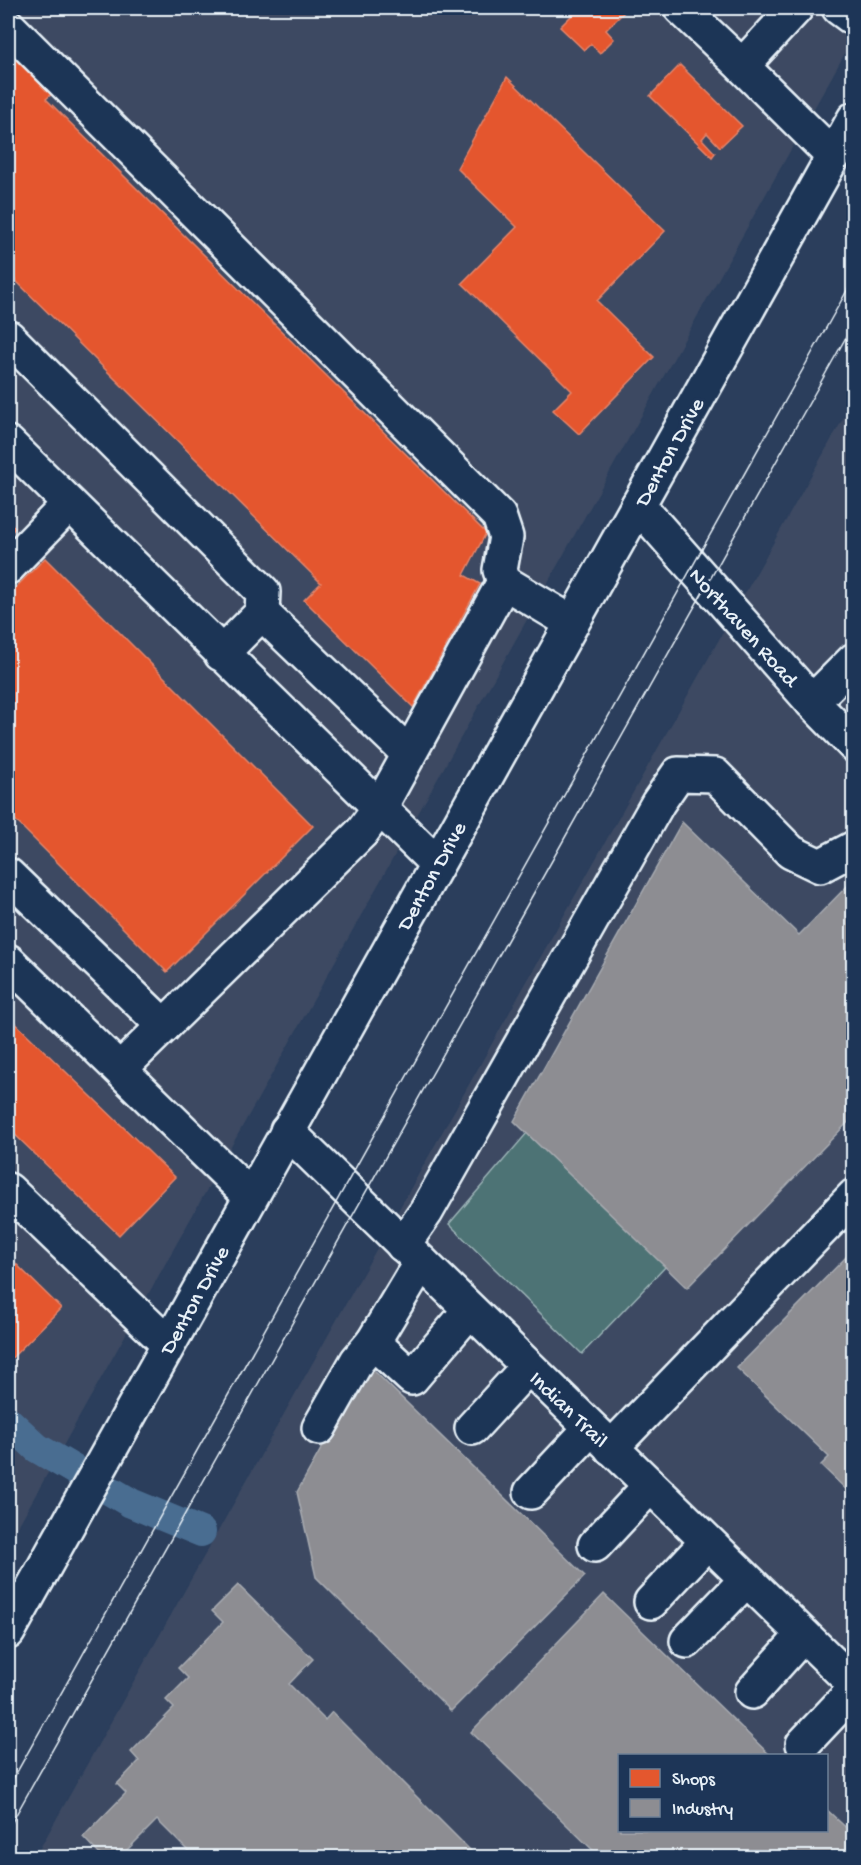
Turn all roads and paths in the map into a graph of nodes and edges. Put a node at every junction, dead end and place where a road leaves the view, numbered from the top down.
1 (681, 8) edge
2 (796, 8) edge
3 (839, 8) edge
4 (854, 19) edge
5 (8, 26) edge
6 (742, 66) junction
7 (854, 119) edge
8 (833, 156) junction
9 (8, 337) edge
10 (8, 443) edge
11 (69, 504) junction
12 (638, 505) junction
13 (8, 567) edge
14 (504, 582) junction
15 (262, 613) junction
16 (572, 622) junction
17 (221, 654) junction
18 (854, 660) edge
19 (812, 702) junction
20 (854, 745) edge
21 (409, 754) junction
22 (379, 808) junction
23 (854, 848) edge
24 (436, 863) junction
25 (8, 875) edge
26 (8, 961) edge
27 (164, 1026) junction
28 (120, 1069) junction
29 (287, 1131) junction
30 (8, 1190) edge
31 (250, 1196) junction
32 (854, 1196) edge
33 (412, 1253) junction
34 (470, 1310) junction
35 (373, 1342) junction
36 (168, 1344) junction
37 (528, 1367) junction
38 (319, 1428) dead end
39 (472, 1428) dead end
40 (601, 1438) junction
41 (650, 1486) junction
42 (531, 1492) dead end
43 (707, 1542) junction
44 (595, 1545) dead end
45 (746, 1580) junction
46 (651, 1602) dead end
47 (8, 1632) edge
48 (803, 1635) junction
49 (687, 1641) dead end
50 (854, 1684) edge
51 (854, 1690) edge
52 (752, 1692) dead end
53 (803, 1744) dead end

1 - 6 street
2 - 6 street
3 - 4 street
5 - 14 street
6 - 8 street
7 - 8 street, Denton Drive
8 - 12 street, Denton Drive
9 - 15 street
10 - 11 street
11 - 13 street
11 - 17 street
12 - 16 street, Denton Drive
12 - 19 street, Northaven Road
14 - 16 street
14 - 21 street
15 - 17 street
15 - 21 street
16 - 24 street, Denton Drive
17 - 22 street
18 - 19 street
19 - 20 street, Northaven Road
21 - 22 street
22 - 24 street
22 - 27 street
23 - 33 street
24 - 29 street, Denton Drive
25 - 27 street
26 - 28 street
27 - 28 street
28 - 31 street
29 - 31 street, Denton Drive
29 - 33 street, Indian Trail
30 - 36 street
31 - 36 street, Denton Drive
32 - 40 street
33 - 34 street, Indian Trail
33 - 35 street
34 - 35 street
34 - 37 street, Indian Trail
35 - 38 street
36 - 47 street, Denton Drive
37 - 39 street
37 - 40 street, Indian Trail
40 - 41 street, Indian Trail
40 - 42 street
41 - 43 street, Indian Trail
41 - 44 street
43 - 45 street, Indian Trail
43 - 46 street
45 - 48 street, Indian Trail
45 - 49 street
48 - 50 street, Indian Trail
48 - 52 street
51 - 53 street

